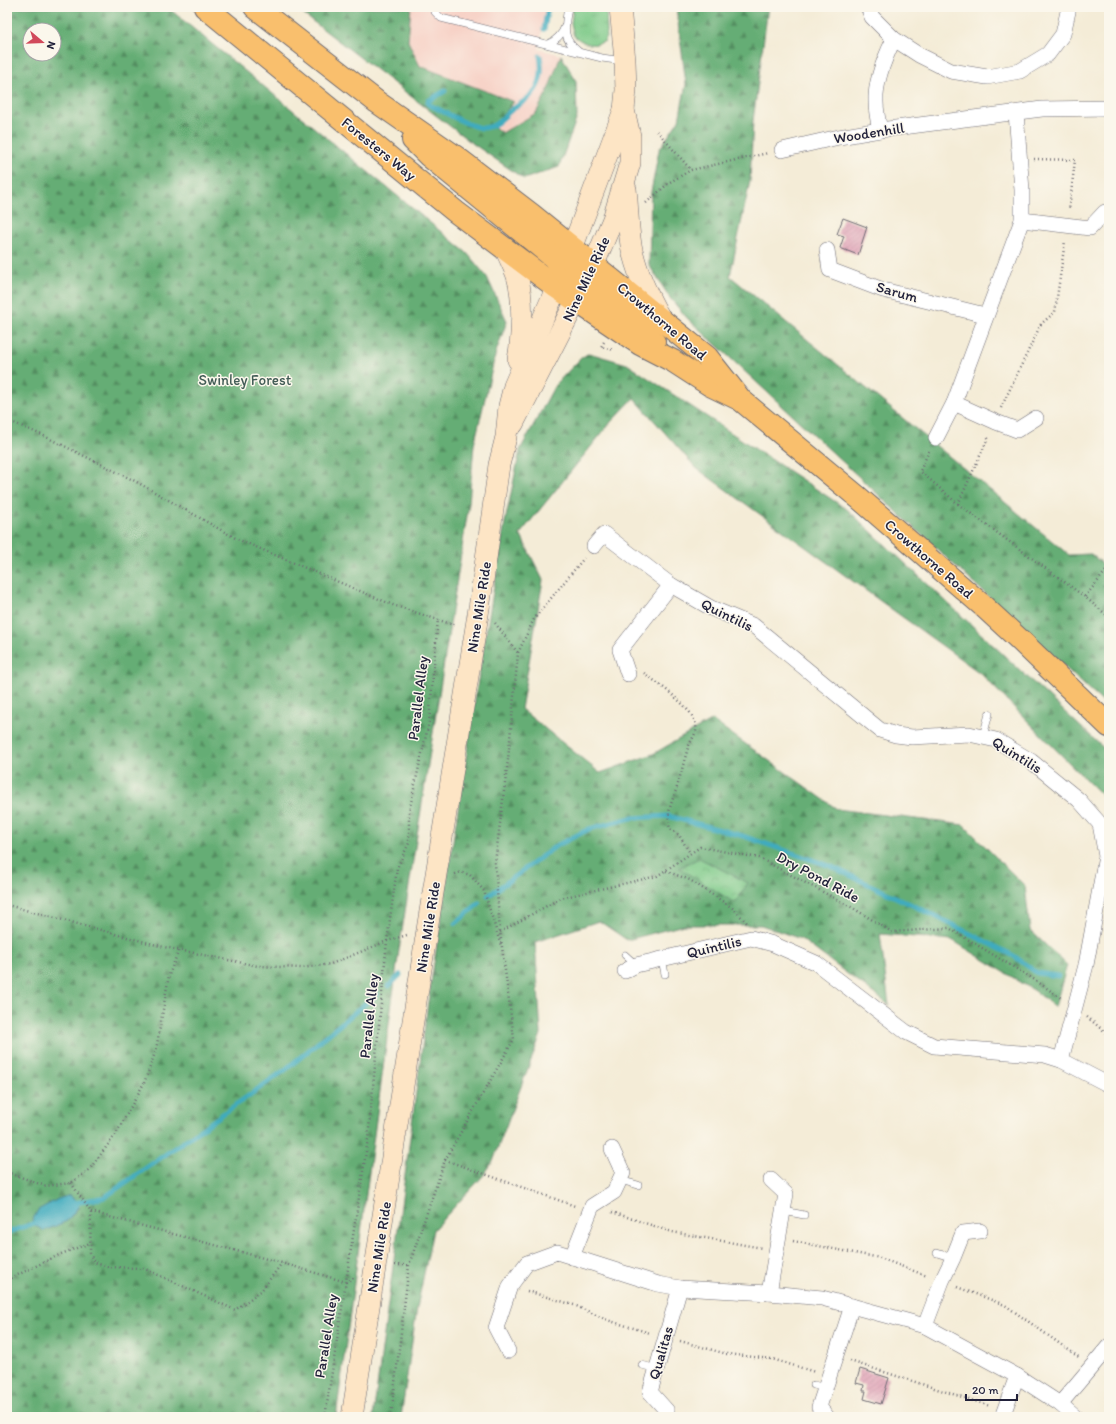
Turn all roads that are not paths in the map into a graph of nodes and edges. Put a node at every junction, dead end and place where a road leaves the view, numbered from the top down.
1 (204, 7) edge
2 (255, 7) edge
3 (436, 7) edge
4 (568, 7) edge
5 (620, 7) edge
6 (868, 7) edge
7 (1069, 7) edge
8 (565, 24) junction
9 (894, 39) junction
10 (548, 44) junction
11 (580, 52) junction
12 (625, 61) junction
13 (377, 102) junction
14 (1109, 108) edge
15 (624, 110) junction
16 (1016, 113) junction
17 (880, 130) junction
18 (782, 150) road end
19 (625, 181) junction
20 (1105, 212) dead end
21 (1022, 220) junction
22 (573, 247) junction
23 (506, 250) junction
24 (827, 250) dead end
25 (590, 273) junction
26 (560, 279) junction
27 (576, 301) junction
28 (985, 315) junction
29 (660, 318) junction
30 (673, 361) junction
31 (514, 386) junction
32 (741, 400) junction
33 (954, 403) junction
34 (1036, 418) dead end
35 (506, 437) junction
36 (936, 438) road end
37 (594, 546) road end
38 (671, 585) junction
39 (628, 674) road end
40 (989, 714) dead end
41 (1109, 726) edge
42 (983, 736) junction
43 (662, 958) junction
44 (629, 963) dead end
45 (665, 974) dead end
46 (1061, 1060) junction
47 (1109, 1085) edge
48 (612, 1149) dead end
49 (620, 1180) junction
50 (771, 1180) dead end
51 (638, 1185) dead end
52 (784, 1211) junction
53 (804, 1215) dead end
54 (980, 1231) dead end
55 (937, 1253) dead end
56 (572, 1257) junction
57 (953, 1258) junction
58 (680, 1288) junction
59 (769, 1293) junction
60 (852, 1306) junction
61 (925, 1326) junction
62 (1109, 1346) edge
63 (508, 1351) dead end
64 (1017, 1376) junction
65 (1060, 1404) junction
66 (667, 1411) dead end
67 (1003, 1414) edge
68 (352, 1417) edge
69 (827, 1417) edge
70 (1075, 1417) edge

1 - 23 main road, Foresters Way
2 - 13 main road
3 - 10 lane
4 - 8 lane
5 - 12 main road, Nine Mile Ride
6 - 9 street
7 - 9 street
8 - 10 lane
8 - 11 lane
9 - 17 street
10 - 11 lane
11 - 12 lane
12 - 15 main road, Nine Mile Ride
13 - 22 main road
13 - 26 main road
14 - 16 street, Woodenhill
15 - 19 main road, Nine Mile Ride
15 - 22 main road, Nine Mile Ride
16 - 17 street, Woodenhill
16 - 21 street
17 - 18 street, Woodenhill
19 - 25 main road, Nine Mile Ride
19 - 29 main road
20 - 21 street
21 - 28 street
22 - 25 main road
22 - 26 main road, Nine Mile Ride
23 - 26 main road, Foresters Way
23 - 31 main road
24 - 28 street, Sarum
25 - 27 main road, Nine Mile Ride
25 - 29 main road, Crowthorne Road
25 - 30 main road
26 - 27 main road, Crowthorne Road
26 - 31 main road, Nine Mile Ride
27 - 30 main road, Crowthorne Road
27 - 35 main road, Nine Mile Ride
28 - 33 street
29 - 32 main road, Crowthorne Road
30 - 32 main road, Crowthorne Road
31 - 35 main road, Nine Mile Ride
32 - 41 main road, Crowthorne Road
33 - 34 street
33 - 36 street
35 - 68 main road, Nine Mile Ride
37 - 38 street, Quintilis
38 - 39 street
38 - 42 street, Quintilis
40 - 42 lane
42 - 46 street, Quintilis
43 - 44 street, Quintilis
43 - 45 lane
43 - 46 street, Quintilis
46 - 47 street, Quintilis
48 - 49 street
49 - 51 lane
49 - 56 street
50 - 52 street
52 - 53 lane
52 - 59 street
54 - 57 street
55 - 57 lane
56 - 58 street
56 - 63 street
57 - 61 street
58 - 59 street
58 - 66 street, Qualitas
59 - 60 street
60 - 61 street
60 - 69 street
61 - 64 street
62 - 65 street
64 - 65 street
64 - 67 street
65 - 70 street

